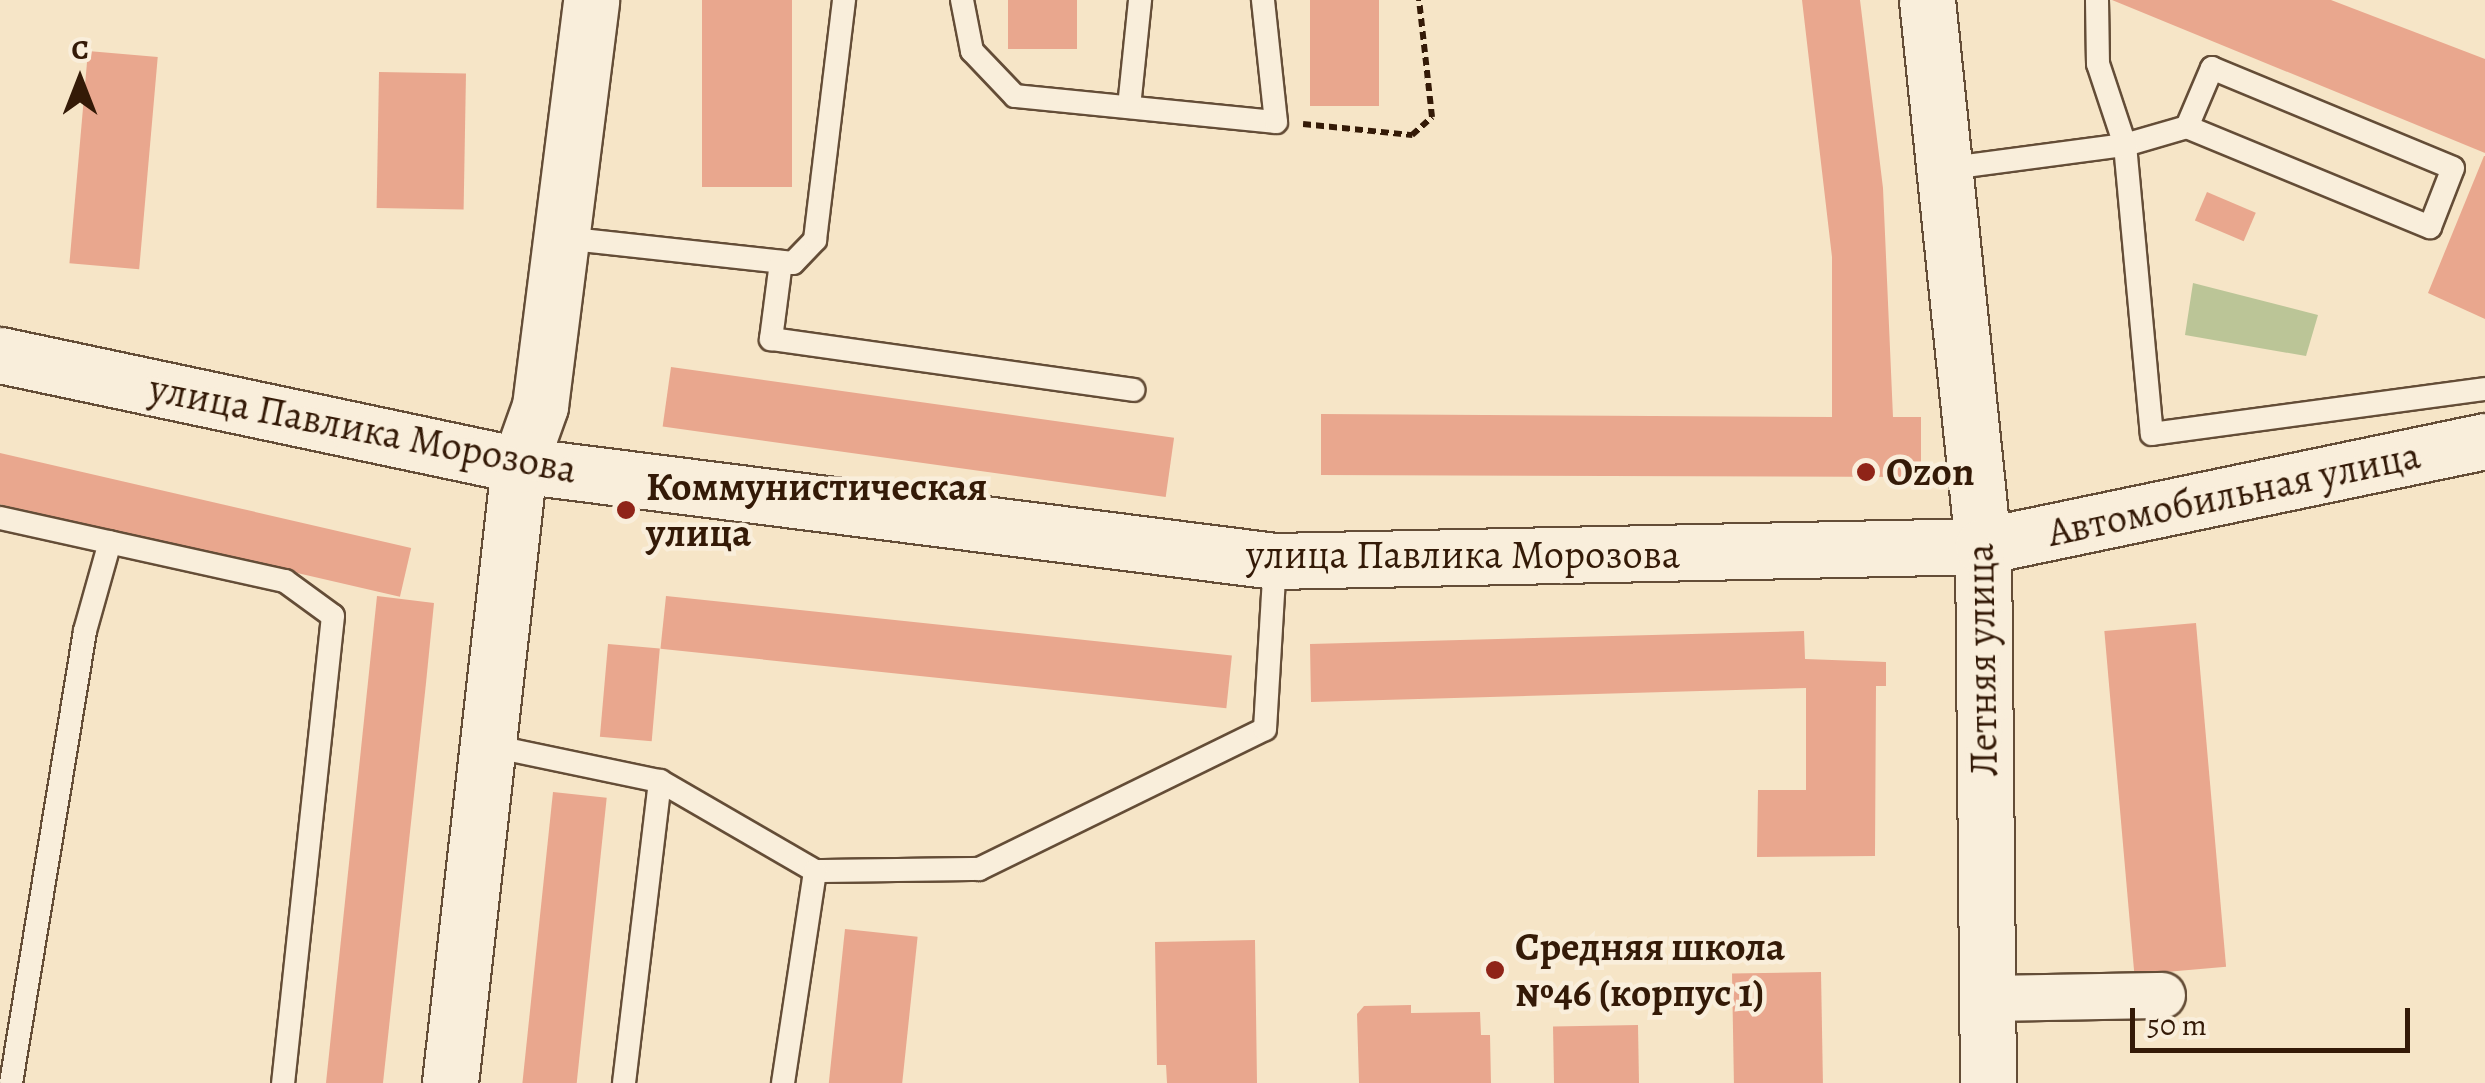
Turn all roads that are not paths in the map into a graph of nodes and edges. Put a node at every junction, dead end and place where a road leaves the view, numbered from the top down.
1 (591, 0) edge
2 (844, 0) edge
3 (962, 0) edge
4 (1140, 0) edge
5 (1263, 0) edge
6 (1927, 0) edge
7 (2097, 0) edge
8 (1130, 108) junction
9 (2187, 127) junction
10 (2125, 146) junction
11 (1944, 169) junction
12 (563, 238) junction
13 (781, 262) junction
14 (0, 355) edge
15 (2485, 389) edge
16 (1134, 390) dead end
17 (2485, 441) edge
18 (519, 465) junction
19 (0, 518) edge
20 (110, 542) junction
21 (1982, 546) junction
22 (1275, 561) junction
23 (487, 745) junction
24 (660, 782) junction
25 (815, 871) junction
26 (2162, 995) dead end
27 (1985, 998) junction
28 (12, 1083) edge
29 (283, 1083) edge
30 (450, 1083) edge
31 (624, 1083) edge
32 (783, 1083) edge
33 (1988, 1083) edge

1 - 12 street
2 - 13 lane
3 - 8 lane
4 - 8 lane
5 - 8 lane
6 - 11 street, Летняя улица
7 - 10 lane
9 - 9 lane
9 - 10 lane
10 - 11 lane
10 - 15 lane
11 - 21 street, Летняя улица
12 - 13 lane
12 - 18 street
13 - 16 lane
14 - 18 street, улица Павлика Морозова
17 - 21 street, Автомобильная улица
18 - 22 street, улица Павлика Морозова
18 - 23 street
19 - 20 lane
20 - 28 lane
20 - 29 lane
21 - 22 street, улица Павлика Морозова
21 - 27 street, Летняя улица
22 - 25 lane
23 - 24 lane
23 - 30 street
24 - 25 lane
24 - 31 lane
25 - 32 lane
26 - 27 street
27 - 33 street, Летняя улица

